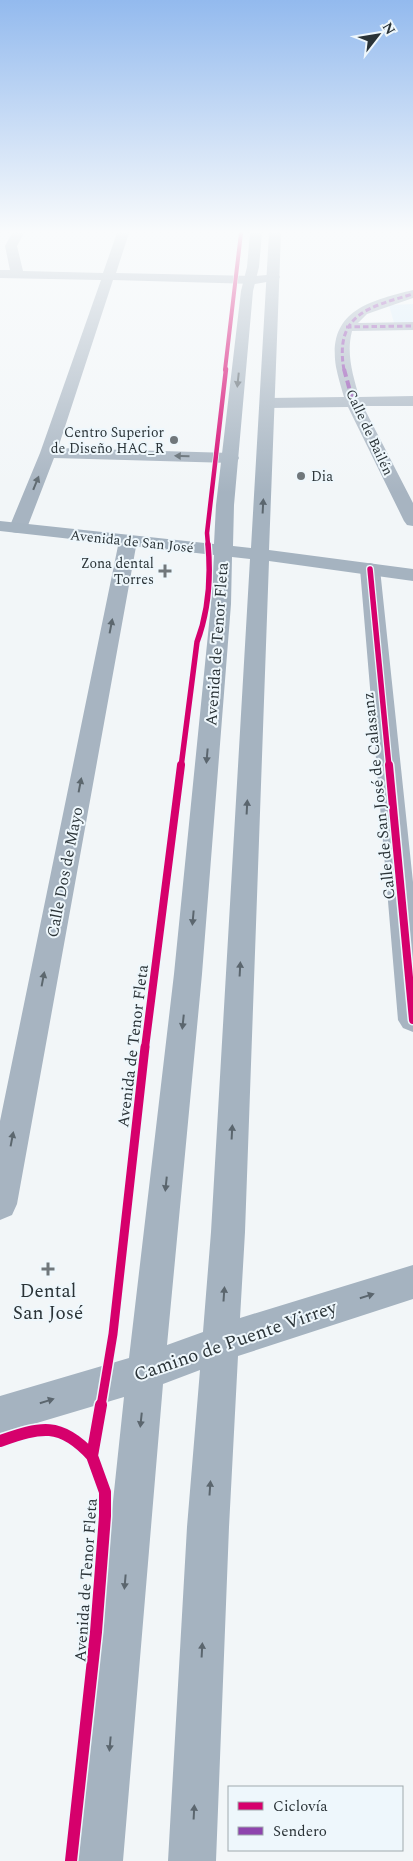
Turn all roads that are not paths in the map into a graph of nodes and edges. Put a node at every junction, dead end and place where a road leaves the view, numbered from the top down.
1 (93, 320) edge
2 (244, 320) edge
3 (272, 320) edge
4 (353, 320) edge
5 (413, 326) edge
6 (346, 327) junction
7 (413, 401) edge
8 (353, 402) junction
9 (268, 403) junction
10 (48, 452) junction
11 (231, 458) junction
12 (413, 521) edge
13 (9, 527) edge
14 (128, 541) junction
15 (224, 551) junction
16 (258, 554) junction
17 (370, 569) junction
18 (413, 575) edge
19 (413, 1020) edge
20 (0, 1204) edge
21 (413, 1282) edge
22 (221, 1342) junction
23 (146, 1372) junction
24 (0, 1415) edge
25 (99, 1861) edge
26 (192, 1861) edge

1 - 10 street
2 -> 11 main road, Avenida de Tenor Fleta
3 - 9 main road
4 - 6 street
5 - 6 street
6 - 8 street, Calle de Bailén
7 - 8 street
8 - 9 street
8 - 12 street, Calle de Bailén
16 -> 9 main road
11 -> 10 street
13 -> 10 street
11 - 15 main road, Avenida de Tenor Fleta
13 - 14 main road, Avenida de San José
14 - 15 main road, Avenida de San José
20 -> 14 street, Calle Dos de Mayo
15 - 16 main road, Avenida de San José
15 -> 23 main road, Avenida de Tenor Fleta
16 - 17 main road, Avenida de San José
22 -> 16 main road
17 - 18 main road, Avenida de San José
17 - 19 street, Calle de San José de Calasanz
22 -> 21 main road, Camino de Puente Virrey
22 - 23 main road, Camino de Puente Virrey
26 -> 22 main road
24 -> 23 main road, Camino de Puente Virrey
23 -> 25 main road, Avenida de Tenor Fleta

